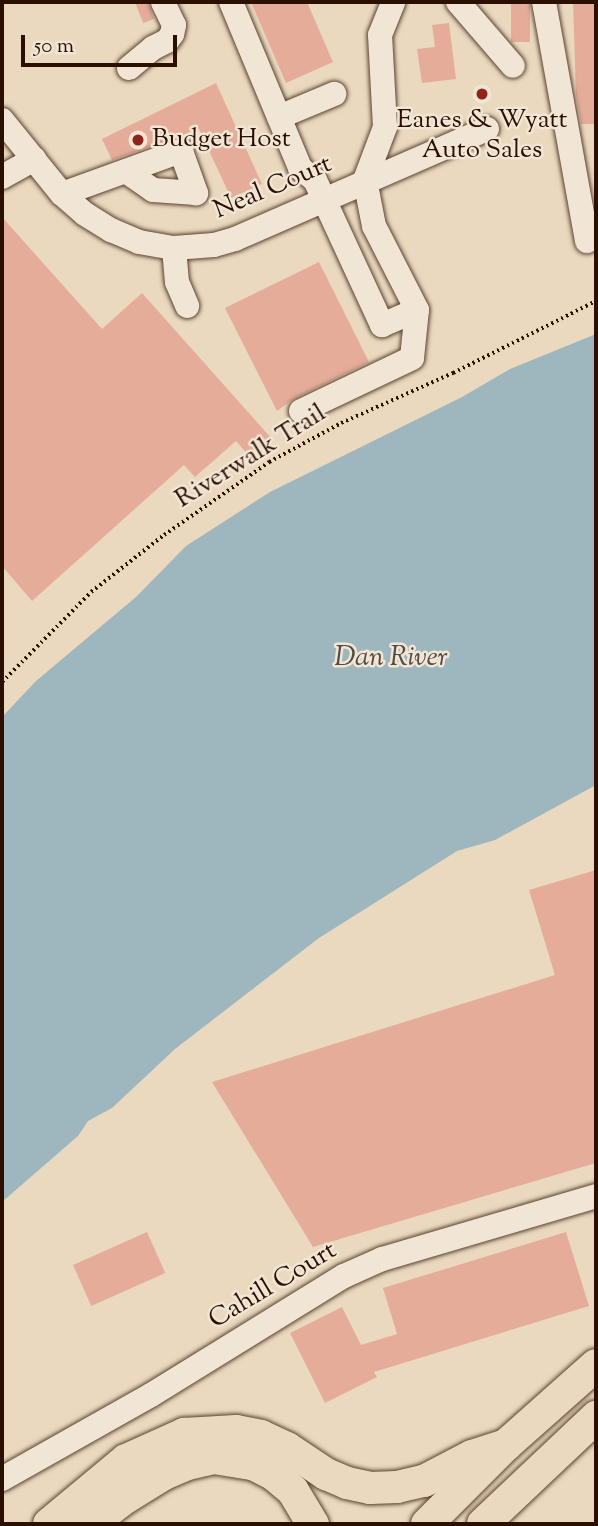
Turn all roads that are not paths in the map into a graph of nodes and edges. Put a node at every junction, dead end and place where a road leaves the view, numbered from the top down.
1 (163, 2) edge
2 (231, 2) edge
3 (393, 2) edge
4 (458, 2) edge
5 (544, 2) edge
6 (513, 66) dead end
7 (129, 68) dead end
8 (334, 94) dead end
9 (279, 117) junction
10 (2, 120) edge
11 (487, 129) dead end
12 (34, 159) junction
13 (126, 171) dead end
14 (2, 177) edge
15 (365, 180) junction
16 (62, 194) junction
17 (323, 202) junction
18 (374, 226) junction
19 (341, 241) junction
20 (587, 241) dead end
21 (174, 248) junction
22 (187, 306) dead end
23 (416, 310) junction
24 (301, 411) dead end
25 (596, 1196) edge
26 (596, 1365) edge
27 (596, 1417) edge
28 (506, 1445) junction
29 (2, 1479) edge
30 (49, 1524) edge
31 (91, 1524) edge
32 (313, 1524) edge
33 (427, 1524) edge
34 (483, 1524) edge

1 - 7 street
2 - 9 street
3 - 15 street
4 - 6 street
5 - 20 street
8 - 9 street
9 - 17 street
10 - 12 street, Neal Court
11 - 15 street, Neal Court
12 - 14 street
12 - 16 street, Neal Court
13 - 16 street
15 - 17 street, Neal Court
15 - 18 street
16 - 21 street, Neal Court
17 - 19 street
17 - 21 street, Neal Court
18 - 19 street
18 - 23 street
19 - 23 street
21 - 22 street
23 - 24 street
25 - 29 street, Cahill Court
26 - 28 main road
27 - 34 main road
28 - 30 main road
28 - 33 main road
31 - 32 main road

